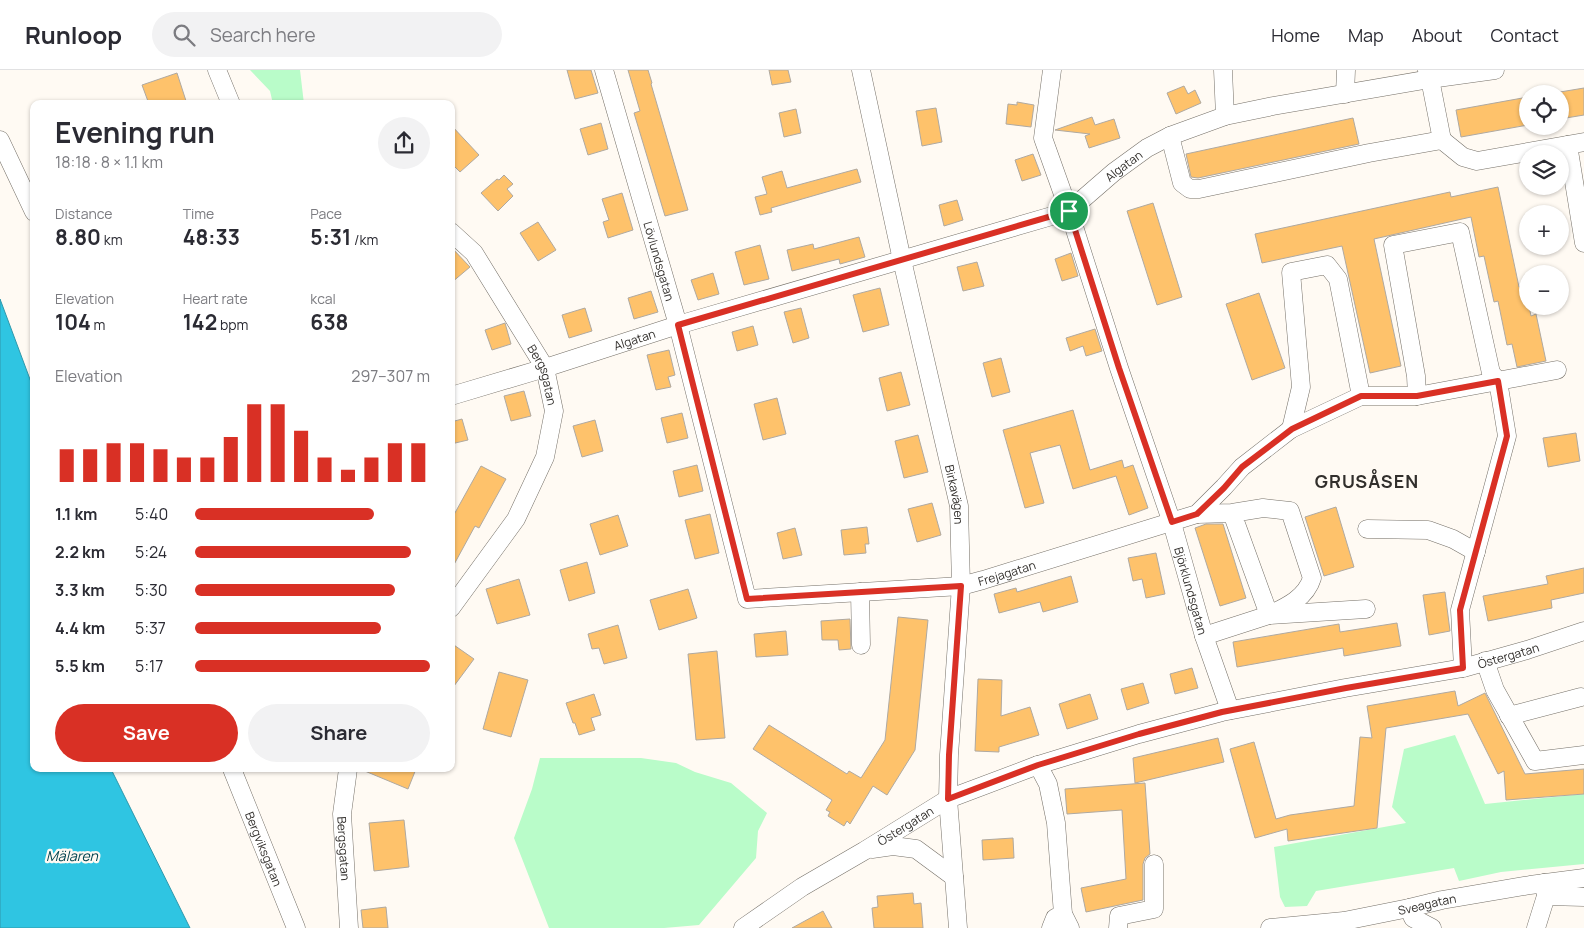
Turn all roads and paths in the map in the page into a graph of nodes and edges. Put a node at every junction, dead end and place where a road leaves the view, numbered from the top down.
1 (217, 70) edge
2 (604, 70) edge
3 (861, 70) edge
4 (1052, 70) edge
5 (1223, 70) edge
6 (1346, 70) edge
7 (1494, 70) edge
8 (1428, 75) edge
9 (1345, 94) junction
10 (228, 100) edge
11 (1225, 116) junction
12 (1170, 136) junction
13 (0, 140) edge
14 (1442, 140) junction
15 (1576, 143) edge
16 (1580, 197) edge
17 (30, 204) edge
18 (1069, 211) junction
19 (455, 236) edge
20 (1584, 243) edge
21 (902, 260) junction
22 (678, 325) junction
23 (546, 368) junction
24 (1557, 370) dead end
25 (1498, 381) junction
26 (455, 395) edge
27 (1361, 396) junction
28 (1417, 396) junction
29 (1292, 429) junction
30 (1232, 513) junction
31 (1197, 514) junction
32 (1172, 522) junction
33 (1367, 530) dead end
34 (1476, 552) junction
35 (961, 586) junction
36 (860, 592) junction
37 (747, 599) joint
38 (455, 603) edge
39 (1366, 609) dead end
40 (1269, 615) junction
41 (1584, 631) edge
42 (1204, 636) junction
43 (861, 645) dead end
44 (1485, 662) junction
45 (1463, 668) junction
46 (1581, 697) dead end
47 (1230, 710) junction
48 (1509, 716) junction
49 (1584, 755) edge
50 (1038, 765) junction
51 (233, 772) edge
52 (348, 772) edge
53 (948, 799) junction
54 (864, 851) junction
55 (1154, 864) dead end
56 (954, 877) junction
57 (1584, 878) edge
58 (1545, 889) junction
59 (1584, 897) edge
60 (1409, 908) junction
61 (1066, 921) edge
62 (1304, 927) edge
63 (296, 928) edge
64 (349, 928) edge
65 (743, 928) edge
66 (958, 928) edge
67 (1051, 928) edge
68 (1118, 928) edge
69 (1270, 928) edge
70 (1432, 928) edge
71 (1536, 928) edge

1 - 10 street
2 - 22 street, Lövlundsgatan
3 - 21 street, Birkavägen
4 - 18 street, Björklundsgatan
5 - 11 street
6 - 9 street
7 - 8 street, Algatan
8 - 9 street, Algatan
8 - 14 street
9 - 11 street, Algatan
11 - 12 street, Algatan
12 - 14 street
12 - 18 street, Algatan
13 - 17 street
14 - 15 street
15 - 16 street
16 - 20 street
18 - 21 street, Algatan
18 - 32 street, Björklundsgatan
19 - 23 street, Bergsgatan
21 - 22 street, Algatan
21 - 35 street, Birkavägen
22 - 23 street, Algatan
22 - 37 street, Lövlundsgatan
23 - 26 street, Algatan
23 - 38 street, Bergsgatan
24 - 25 street
25 - 28 street
25 - 28 street
25 - 34 street
27 - 28 street
27 - 29 street
27 - 29 street
29 - 31 street
30 - 31 street
30 - 40 street
30 - 40 street
31 - 32 street, Frejagatan
32 - 35 street, Frejagatan
32 - 42 street, Björklundsgatan
33 - 34 street
34 - 45 street
35 - 36 street, Frejagatan
35 - 53 street, Birkavägen
36 - 37 street, Frejagatan
36 - 43 street
39 - 40 street
40 - 42 street
41 - 44 street, Östergatan
42 - 47 street, Björklundsgatan
44 - 45 street, Östergatan
44 - 48 street
45 - 47 street, Östergatan
46 - 48 street
47 - 50 street, Östergatan
48 - 49 street
50 - 53 street, Östergatan
50 - 61 street
51 - 63 street, Bergviksgatan
52 - 64 street, Bergsgatan
53 - 54 street, Östergatan
53 - 56 street, Birkavägen
54 - 56 street, Östergatan
54 - 65 street, Östergatan
55 - 68 street
56 - 66 street, Birkavägen
57 - 58 street, Sveagatan
58 - 59 street
58 - 60 street, Sveagatan
58 - 71 street
60 - 62 street, Sveagatan
60 - 70 street
61 - 67 street
62 - 69 street, Sveagatan

